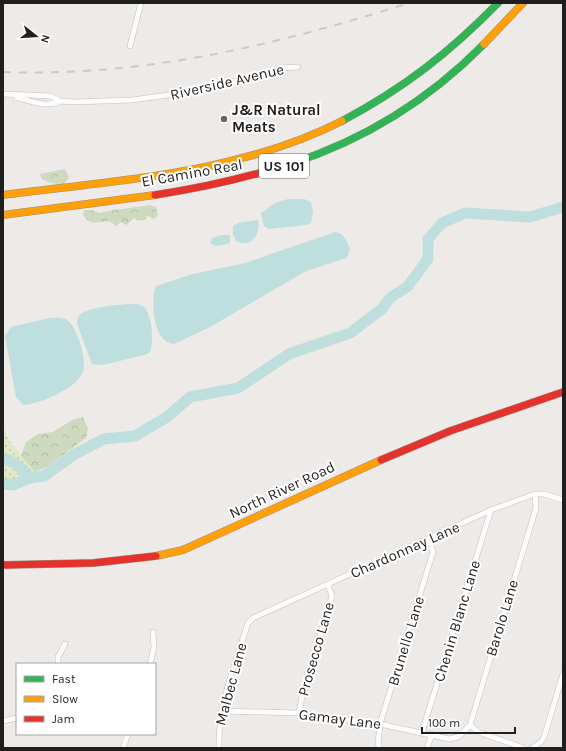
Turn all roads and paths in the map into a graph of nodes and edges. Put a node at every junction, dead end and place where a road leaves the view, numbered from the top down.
1 (141, 3) edge
2 (498, 3) edge
3 (524, 3) edge
4 (130, 46) dead end
5 (298, 67) dead end
6 (5, 94) edge
7 (3, 195) edge
8 (3, 215) edge
9 (563, 392) edge
10 (535, 494) junction
11 (563, 500) edge
12 (491, 510) junction
13 (429, 539) junction
14 (3, 565) edge
15 (328, 585) junction
16 (250, 621) joint
17 (153, 632) dead end
18 (65, 644) dead end
19 (58, 663) edge
20 (150, 663) edge
21 (563, 674) edge
22 (221, 711) junction
23 (299, 713) junction
24 (16, 718) edge
25 (3, 721) edge
26 (380, 724) junction
27 (470, 725) junction
28 (422, 732) junction
29 (432, 734) junction
30 (128, 735) edge
31 (458, 737) joint
32 (377, 747) edge
33 (123, 748) edge
34 (218, 748) edge
35 (427, 748) edge
36 (524, 748) edge
37 (532, 748) edge

1 - 4 street
2 - 7 main road, El Camino Real / US 101
3 - 8 main road, El Camino Real / US 101
5 - 6 street, Riverside Avenue
9 - 14 main road, North River Road
10 - 11 street, Chardonnay Lane
10 - 12 street, Chardonnay Lane
10 - 27 street, Barolo Lane
12 - 13 street, Chardonnay Lane
12 - 28 street, Chenin Blanc Lane
13 - 15 street, Chardonnay Lane
13 - 26 street, Brunello Lane
15 - 16 street, Chardonnay Lane
15 - 23 street, Prosecco Lane
16 - 22 street, Malbec Lane
17 - 20 street
18 - 19 street
21 - 37 street
22 - 23 street, Gamay Lane
22 - 34 street, Malbec Lane
23 - 26 street, Gamay Lane
24 - 25 street
26 - 28 street, Gamay Lane
26 - 32 street, Brunello Lane
27 - 31 street, Barolo Lane
27 - 36 street
28 - 29 street, Gamay Lane
29 - 31 street, Gamay Lane
29 - 35 street
30 - 33 street

